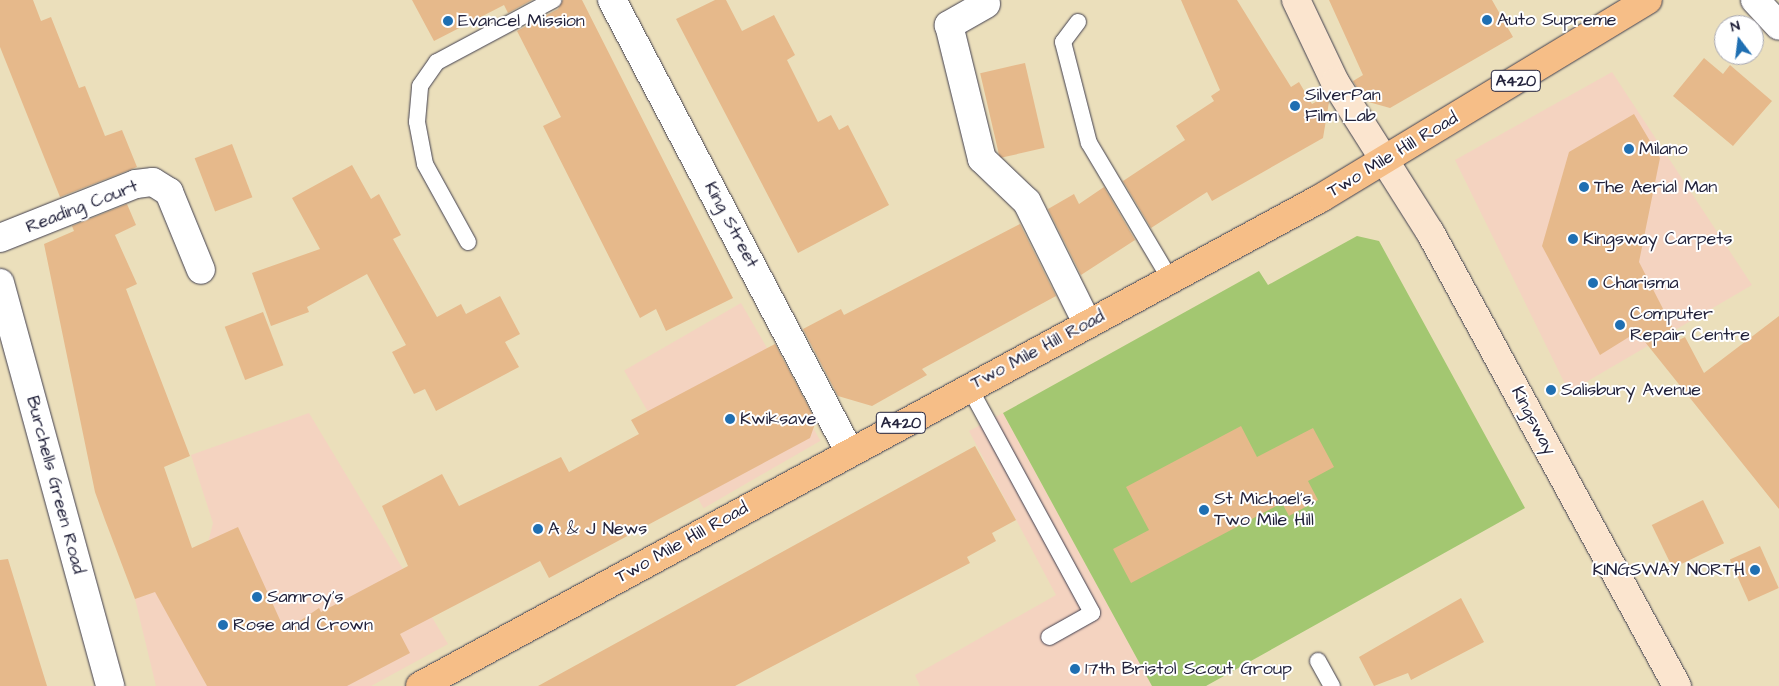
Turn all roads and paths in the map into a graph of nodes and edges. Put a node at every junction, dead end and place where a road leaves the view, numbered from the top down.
1 (553, 0) edge
2 (612, 0) edge
3 (1296, 0) edge
4 (1755, 0) edge
5 (986, 4) dead end
6 (1632, 5) edge
7 (1078, 22) dead end
8 (1779, 26) edge
9 (1384, 160) junction
10 (0, 238) edge
11 (468, 242) dead end
12 (201, 270) dead end
13 (1170, 279) junction
14 (0, 283) edge
15 (1087, 323) junction
16 (969, 387) junction
17 (849, 451) junction
18 (1049, 637) dead end
19 (1318, 661) dead end
20 (110, 686) edge
21 (420, 686) edge
22 (1332, 686) edge
23 (1677, 686) edge

1 - 11 lane
2 - 17 street, King Street
3 - 9 street, Kingsway
4 - 8 street
5 - 15 street
6 - 9 main road, Two Mile Hill Road / A420
7 - 13 lane
9 - 13 main road, Two Mile Hill Road / A420
9 - 23 street, Kingsway
10 - 12 street, Reading Court
13 - 15 main road, Two Mile Hill Road / A420
14 - 20 street, Burchells Green Road
15 - 16 main road, Two Mile Hill Road / A420
16 - 17 main road, Two Mile Hill Road / A420
16 - 18 lane
17 - 21 main road, Two Mile Hill Road / A420
19 - 22 lane

